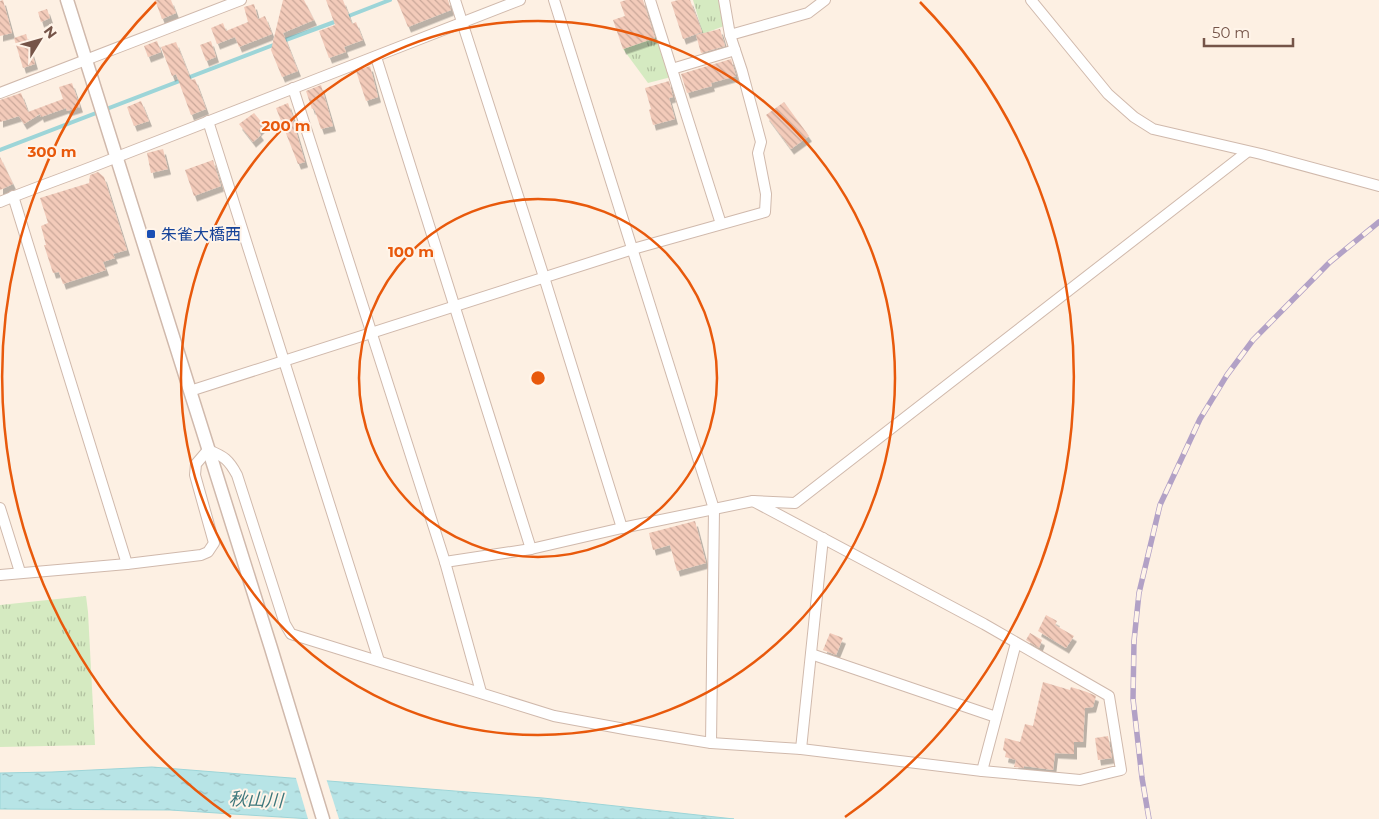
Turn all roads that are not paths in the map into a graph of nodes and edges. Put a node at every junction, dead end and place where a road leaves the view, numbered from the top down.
1 (67, 0) edge
2 (241, 0) edge
3 (455, 0) edge
4 (520, 0) edge
5 (554, 0) edge
6 (650, 0) edge
7 (724, 0) edge
8 (825, 0) edge
9 (1030, 0) edge
10 (462, 23) junction
11 (730, 35) junction
12 (735, 50) junction
13 (376, 57) junction
14 (85, 60) junction
15 (672, 69) junction
16 (293, 88) junction
17 (0, 93) edge
18 (208, 121) junction
19 (1246, 152) junction
20 (116, 158) junction
21 (1377, 184) edge
22 (13, 196) junction
23 (0, 202) edge
24 (721, 224) junction
25 (633, 249) junction
26 (544, 277) junction
27 (455, 307) junction
28 (371, 333) junction
29 (284, 360) junction
30 (190, 391) junction
31 (208, 450) junction
32 (753, 501) junction
33 (0, 508) edge
34 (714, 509) junction
35 (622, 528) junction
36 (823, 538) junction
37 (531, 549) junction
38 (445, 562) junction
39 (127, 564) junction
40 (20, 572) junction
41 (0, 574) edge
42 (1016, 643) junction
43 (811, 654) junction
44 (379, 661) junction
45 (482, 692) junction
46 (996, 717) junction
47 (711, 743) junction
48 (801, 749) junction
49 (982, 771) junction
50 (323, 819) edge

1 - 14 street
2 - 14 street
3 - 10 street
4 - 10 street
5 - 25 street
6 - 15 street
7 - 11 street
8 - 11 street
9 - 19 street
10 - 13 street
10 - 26 street
11 - 12 street
12 - 15 street
12 - 24 street
13 - 16 street
13 - 27 street
14 - 17 street
14 - 20 street
15 - 24 street
16 - 18 street
16 - 28 street
18 - 20 street
18 - 29 street
19 - 21 street
19 - 32 street
20 - 22 street
20 - 30 street
22 - 23 street
22 - 39 street
24 - 25 street
25 - 26 street
25 - 34 street
26 - 27 street
26 - 35 street
27 - 28 street
27 - 37 street
28 - 29 street
28 - 38 street
29 - 30 street
29 - 44 street
30 - 31 street
31 - 39 street
31 - 44 street
31 - 50 street
32 - 34 street
32 - 36 street
33 - 40 street
34 - 35 street
34 - 47 street
35 - 37 street
36 - 42 street
36 - 43 street
37 - 38 street
38 - 45 street
39 - 40 street
40 - 41 street
42 - 46 street
42 - 49 street
43 - 46 street
43 - 48 street
44 - 45 street
45 - 47 street
46 - 49 street
47 - 48 street
48 - 49 street

